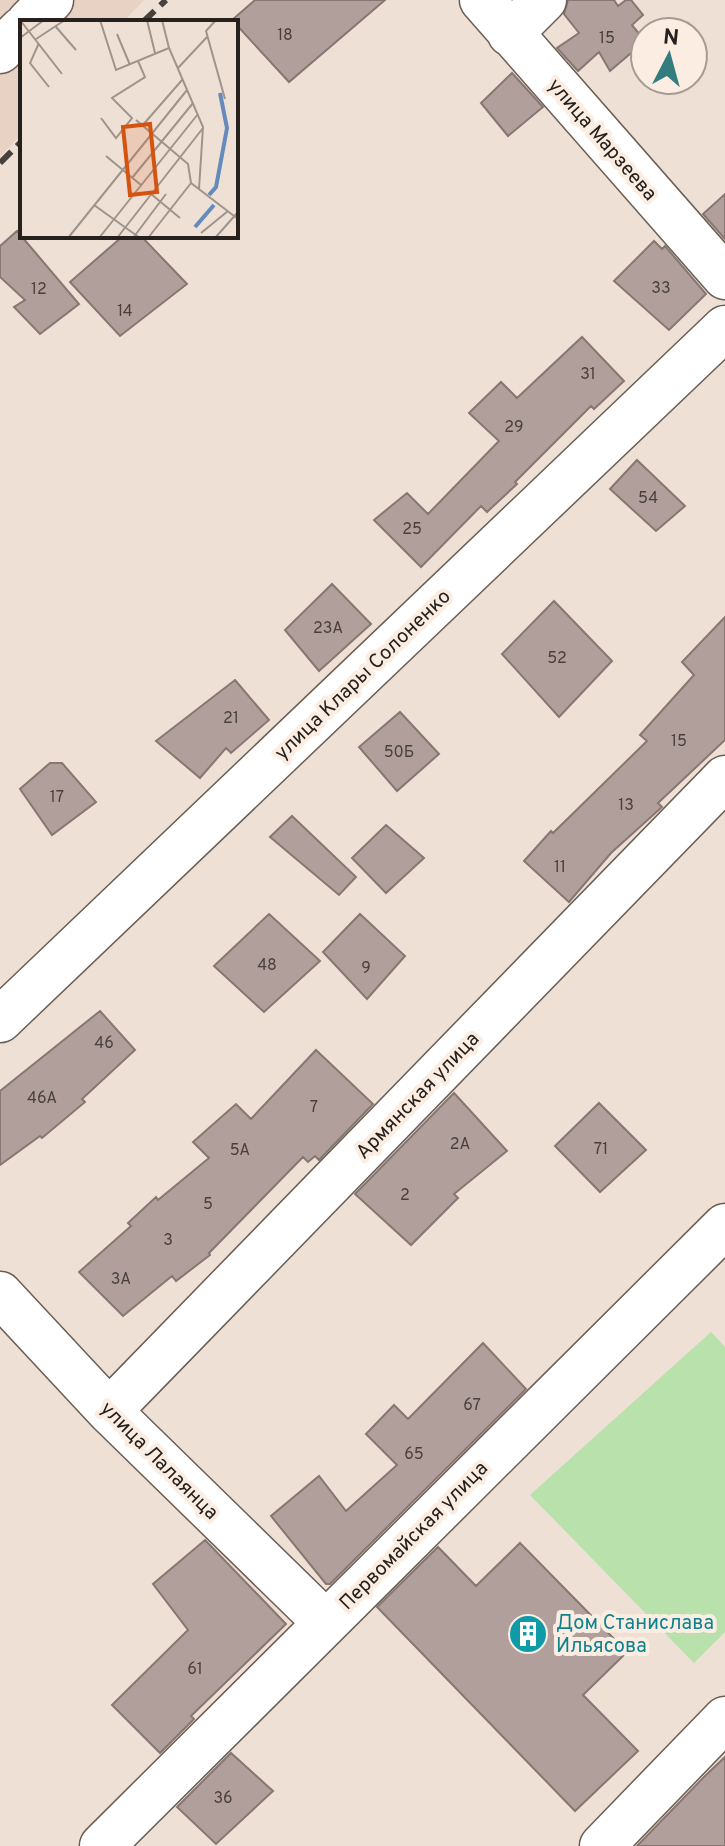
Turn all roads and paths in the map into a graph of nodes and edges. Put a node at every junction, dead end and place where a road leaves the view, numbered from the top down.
1 (51, 0) edge
2 (482, 0) edge
3 (544, 0) edge
4 (31, 20) edge
5 (20, 31) edge
6 (510, 34) junction
7 (0, 51) edge
8 (725, 277) edge
9 (725, 328) edge
10 (725, 778) edge
11 (0, 1020) edge
12 (725, 1226) edge
13 (0, 1294) edge
14 (109, 1411) junction
15 (325, 1622) junction
16 (725, 1719) edge
17 (102, 1846) edge
18 (602, 1846) edge

1 - 4 street
2 - 6 street, улица Марзеева
3 - 6 street
5 - 7 street
6 - 8 street, улица Марзеева
9 - 11 street, улица Клары Солоненко
10 - 14 street, Армянская улица
12 - 15 street, Первомайская улица
13 - 14 street, улица Лалаянца
14 - 15 street, улица Лалаянца
15 - 17 street, Первомайская улица
16 - 18 street

